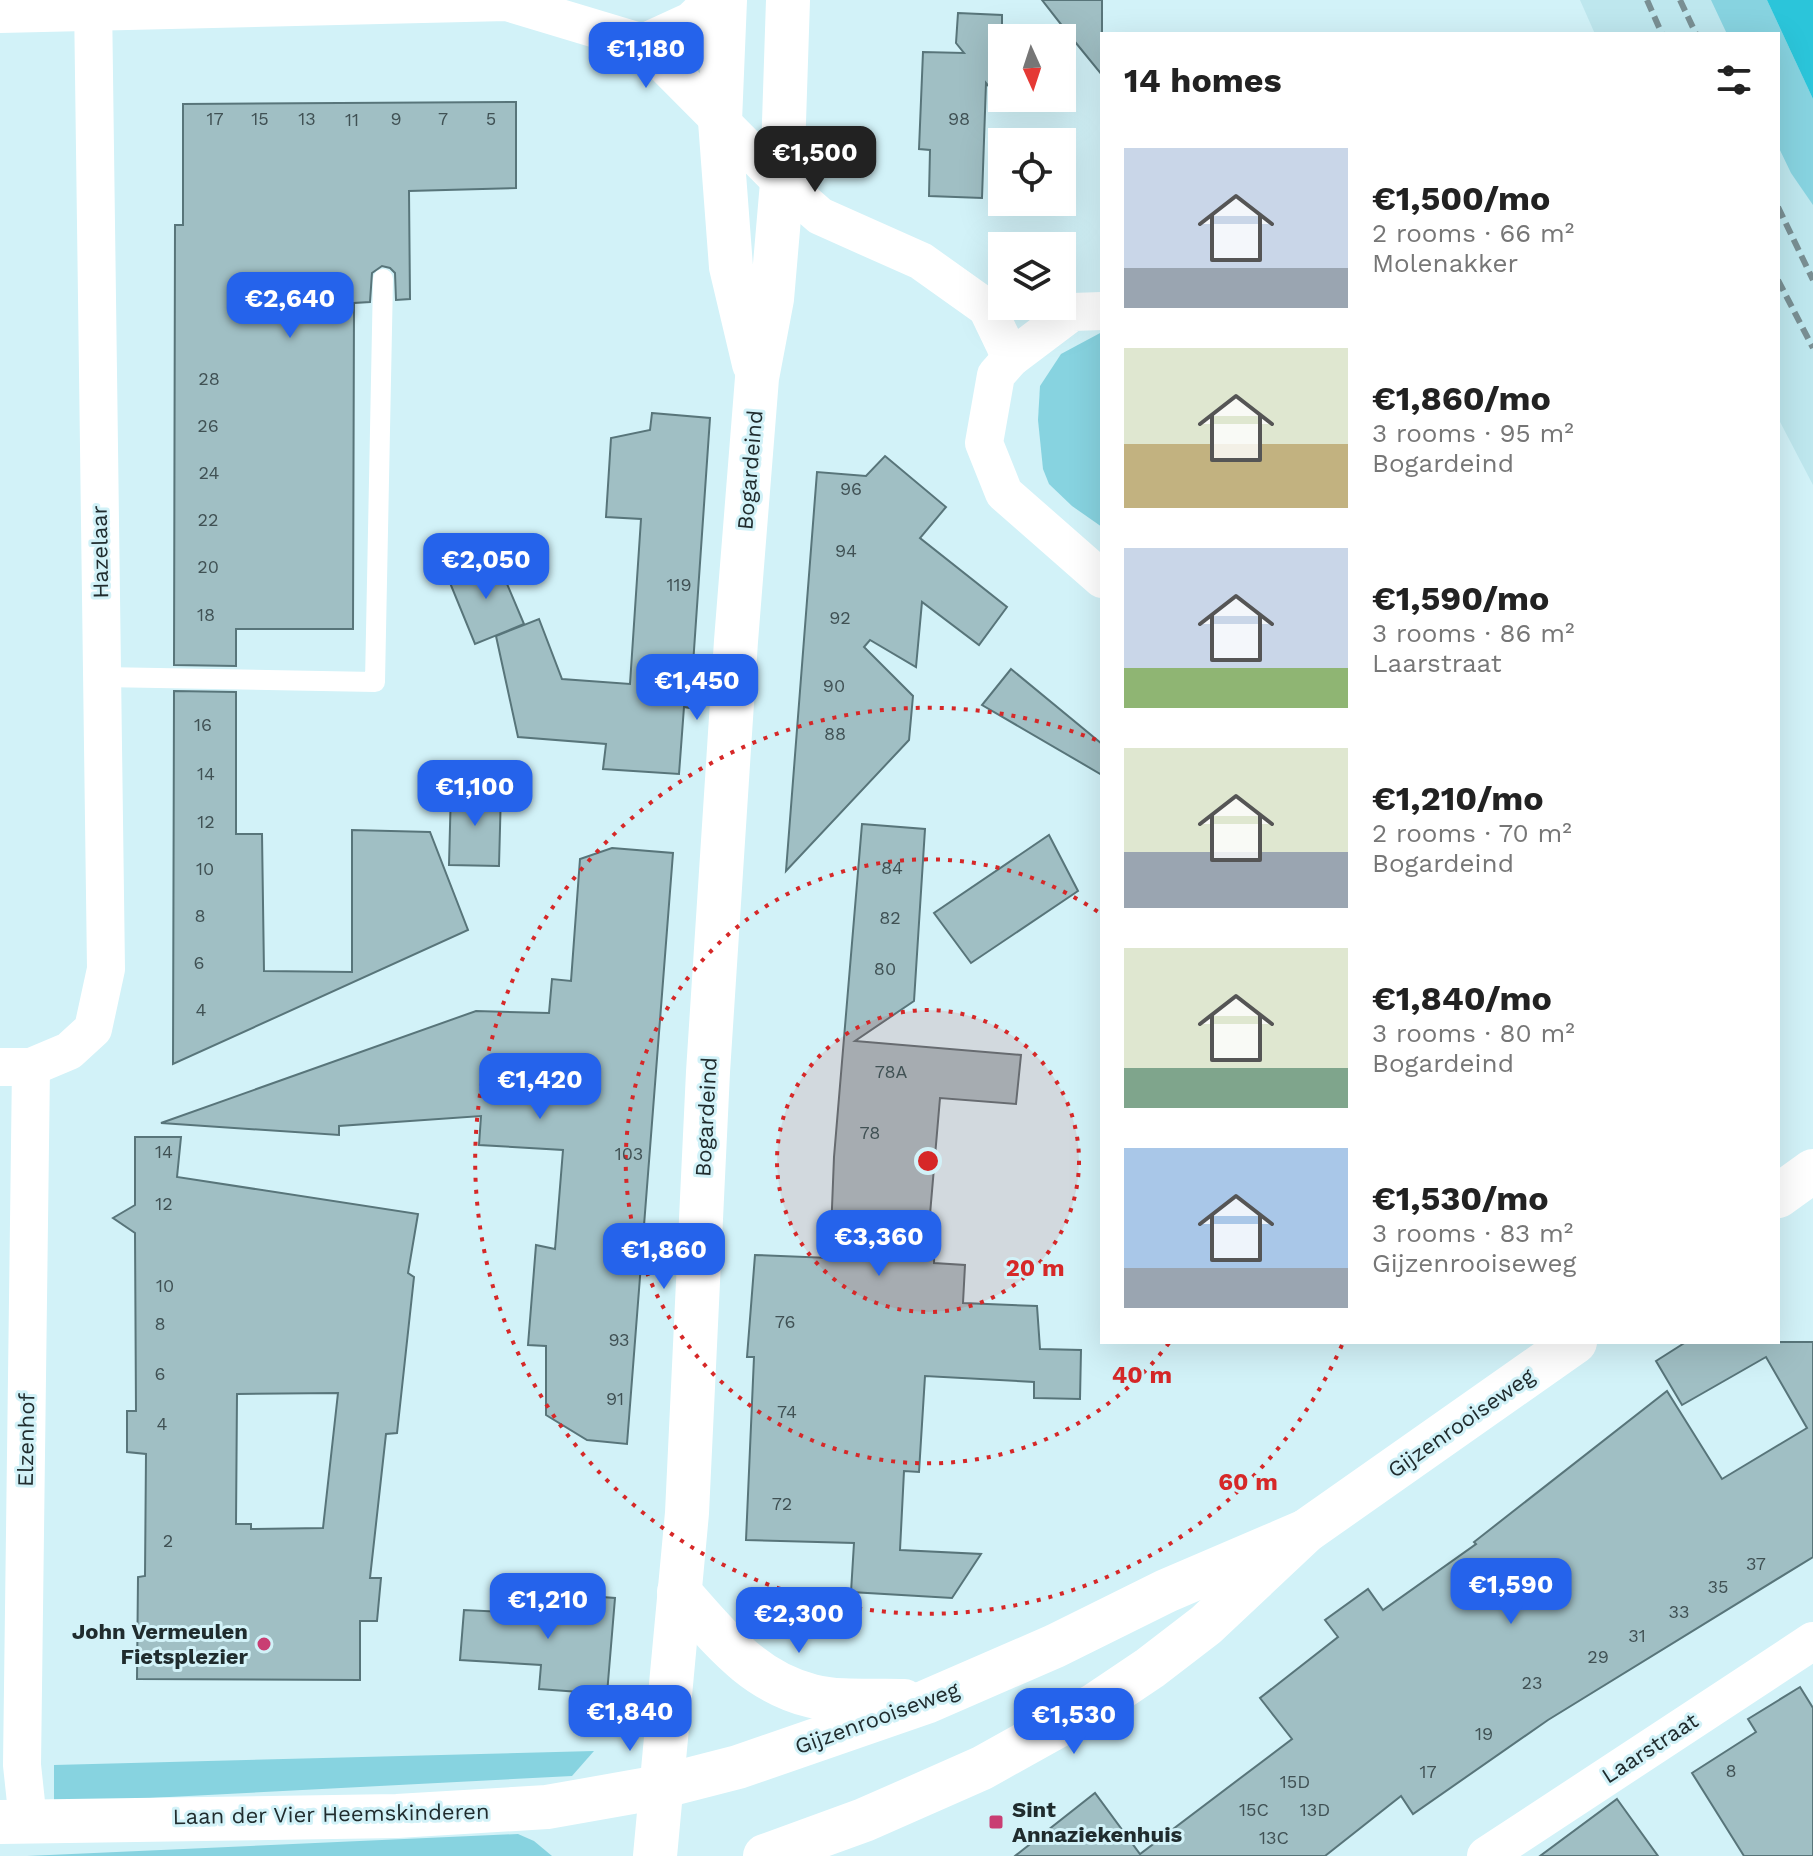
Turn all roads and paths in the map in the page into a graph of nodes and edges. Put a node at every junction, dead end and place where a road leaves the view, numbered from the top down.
1 (713, 0) edge
2 (725, 0) edge
3 (788, 0) edge
4 (93, 7) edge
5 (0, 14) edge
6 (643, 43) junction
7 (720, 121) junction
8 (782, 183) junction
9 (383, 279) dead end
10 (1100, 311) edge
11 (1011, 358) junction
12 (757, 378) junction
13 (1100, 577) edge
14 (102, 677) junction
15 (16, 1067) edge
16 (1813, 1171) edge
17 (1780, 1195) edge
18 (14, 1227) edge
19 (1572, 1344) edge
20 (1306, 1531) junction
21 (679, 1592) junction
22 (1813, 1641) edge
23 (12, 1652) edge
24 (926, 1702) junction
25 (660, 1787) junction
26 (14, 1822) edge
27 (655, 1856) edge
28 (765, 1856) edge
29 (1486, 1856) edge

1 - 6 street
2 - 7 main road, Bogardeind
3 - 8 main road, Bogardeind
4 - 5 street
4 - 6 street
4 - 14 street, Hazelaar
6 - 7 street
7 - 8 street
7 - 12 main road, Bogardeind
8 - 11 street
8 - 12 main road, Bogardeind
9 - 14 lane
10 - 11 street
11 - 13 street
12 - 21 main road, Bogardeind
14 - 15 street, Hazelaar
15 - 18 street, Elzenhof
16 - 17 main road
18 - 23 street, Elzenhof
19 - 20 main road, Gijzenrooiseweg
20 - 24 main road, Gijzenrooiseweg
20 - 28 main road, Gijzenrooiseweg
21 - 24 main road
21 - 25 main road, Bogardeind
22 - 29 street, Laarstraat
23 - 26 street, Elzenhof
24 - 25 main road, Gijzenrooiseweg
25 - 26 main road, Laan der Vier Heemskinderen
25 - 27 main road, Bogardeind

